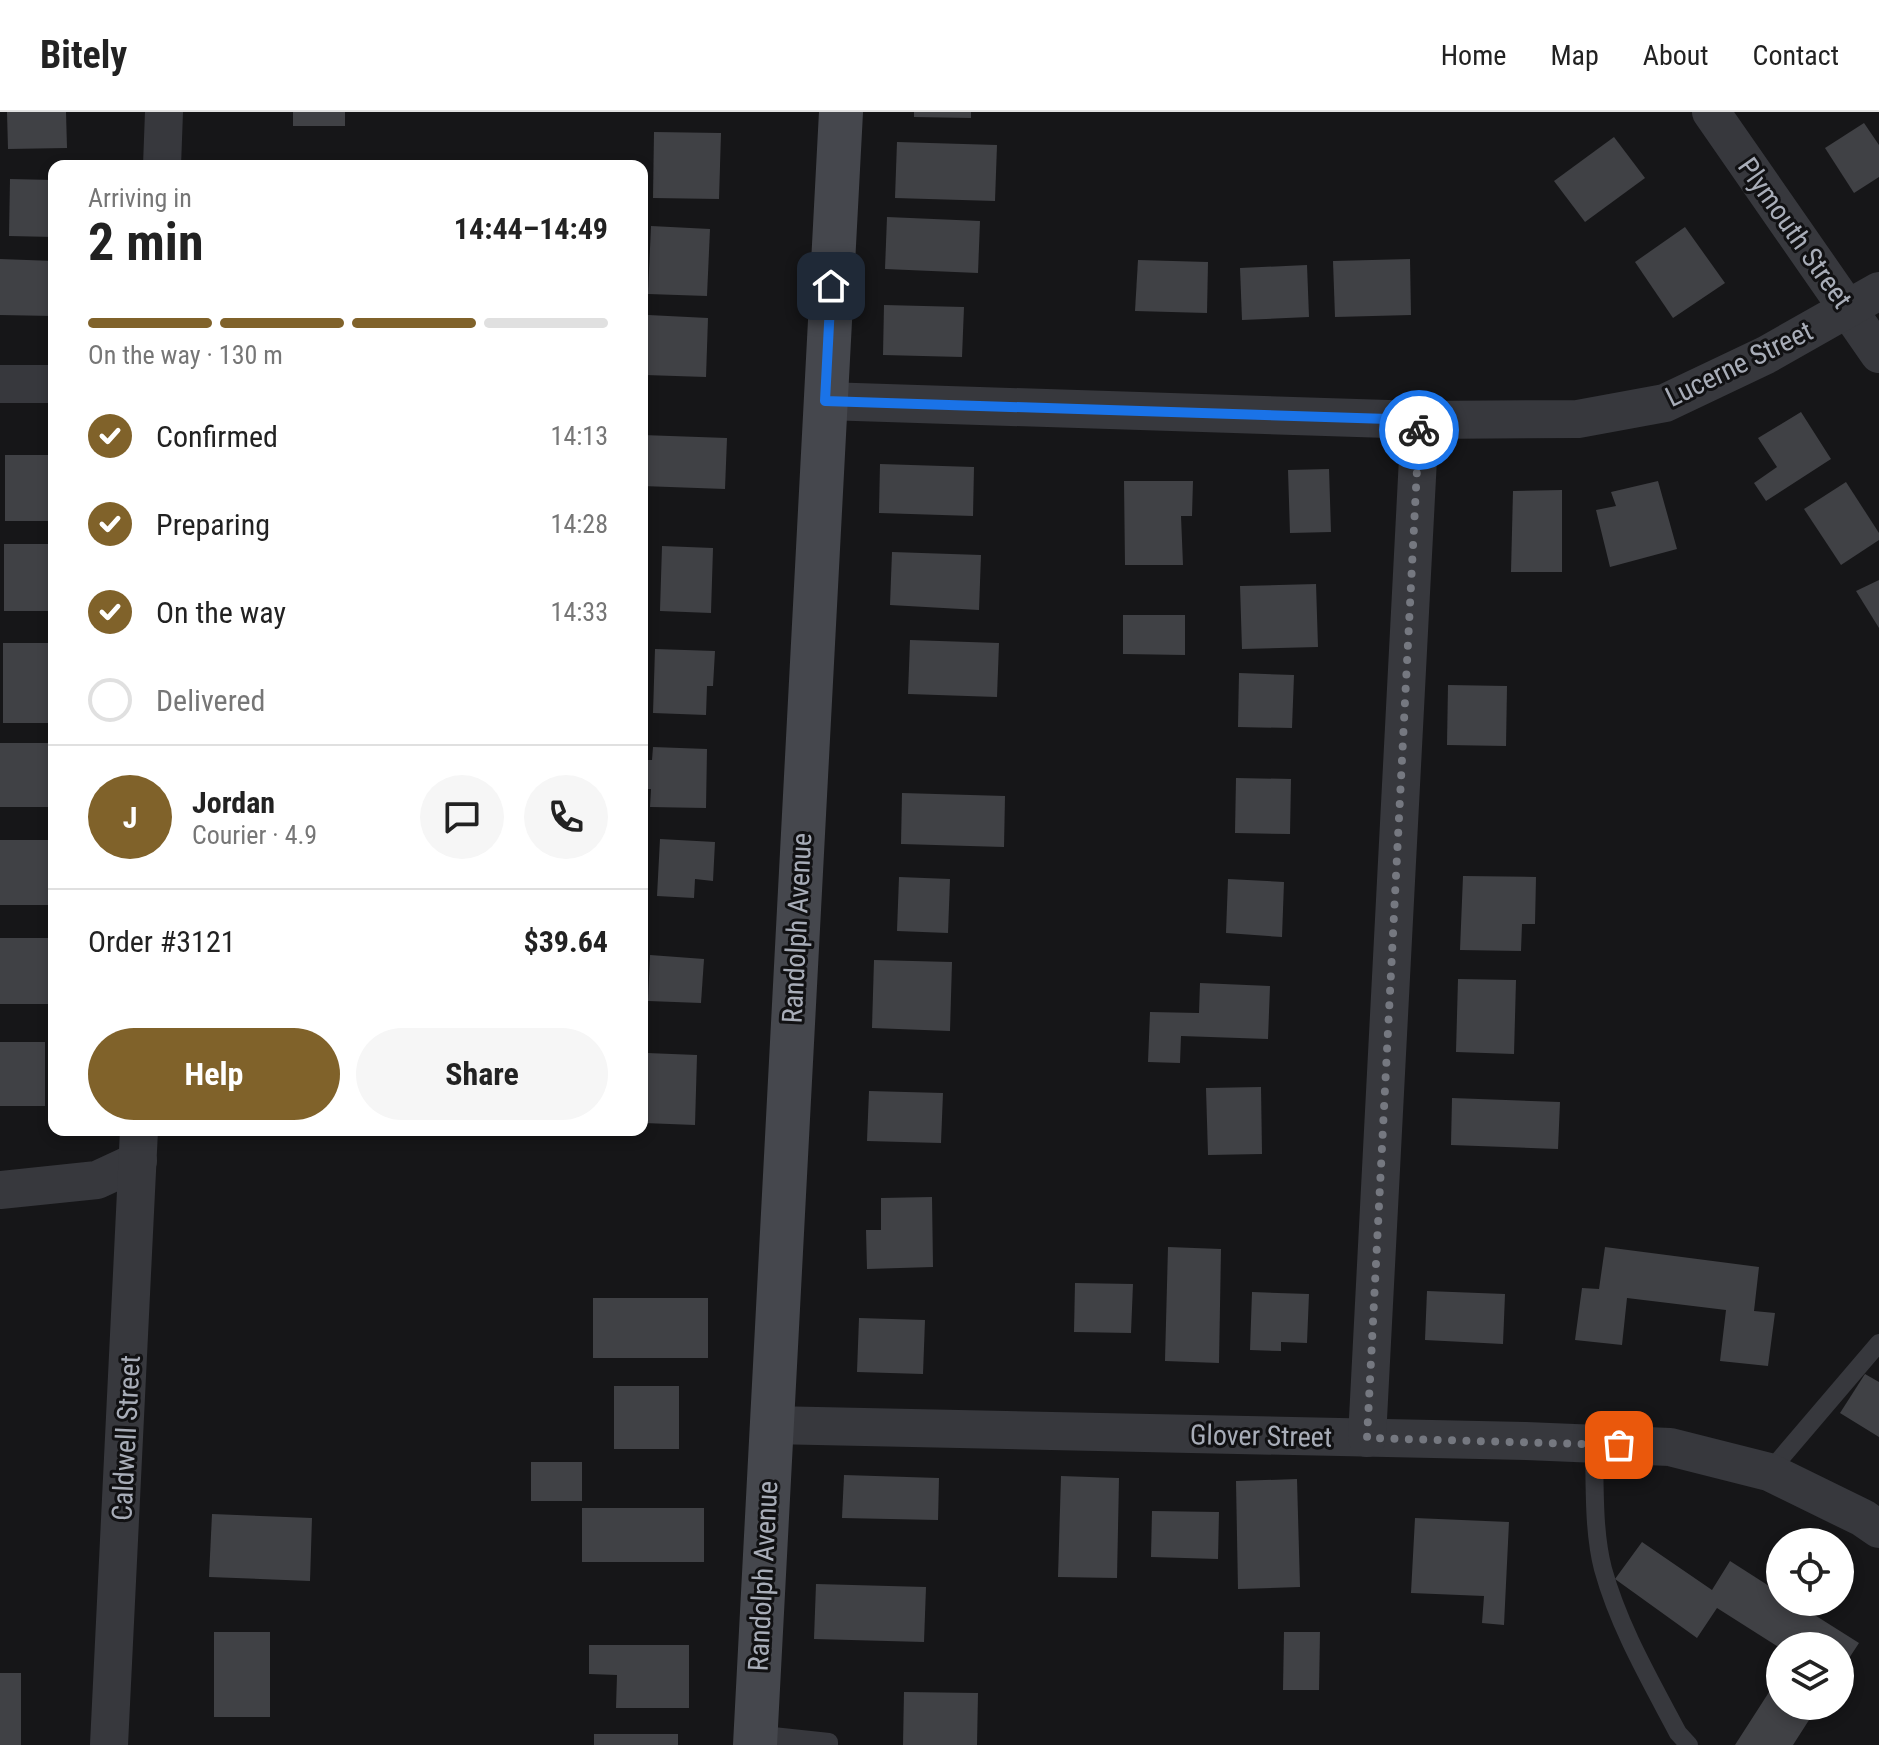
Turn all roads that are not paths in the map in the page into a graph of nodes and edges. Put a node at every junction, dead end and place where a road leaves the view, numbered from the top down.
1 (164, 112) edge
2 (841, 112) edge
3 (1711, 112) edge
4 (162, 160) edge
5 (1864, 301) edge
6 (1879, 354) edge
7 (0, 384) edge
8 (48, 384) edge
9 (825, 401) junction
10 (1420, 420) junction
11 (138, 1145) edge
12 (0, 1190) edge
13 (1879, 1343) edge
14 (770, 1425) junction
15 (1367, 1438) junction
16 (1594, 1444) junction
17 (1769, 1472) junction
18 (1879, 1529) edge
19 (755, 1740) edge
20 (109, 1745) edge
21 (829, 1745) edge
22 (1689, 1745) edge

1 - 4 street
2 - 9 street, Randolph Avenue
3 - 5 street, Plymouth Street
5 - 6 street, Plymouth Street
5 - 10 street, Lucerne Street
7 - 8 street
9 - 10 street, Lucerne Street
9 - 14 street, Randolph Avenue
10 - 15 street
11 - 12 street
11 - 20 street, Caldwell Street
13 - 17 lane
14 - 15 street, Glover Street
14 - 19 street, Randolph Avenue
15 - 16 street, Glover Street
16 - 17 street, Glover Street
16 - 22 lane
17 - 18 street, Glover Street
19 - 21 lane

